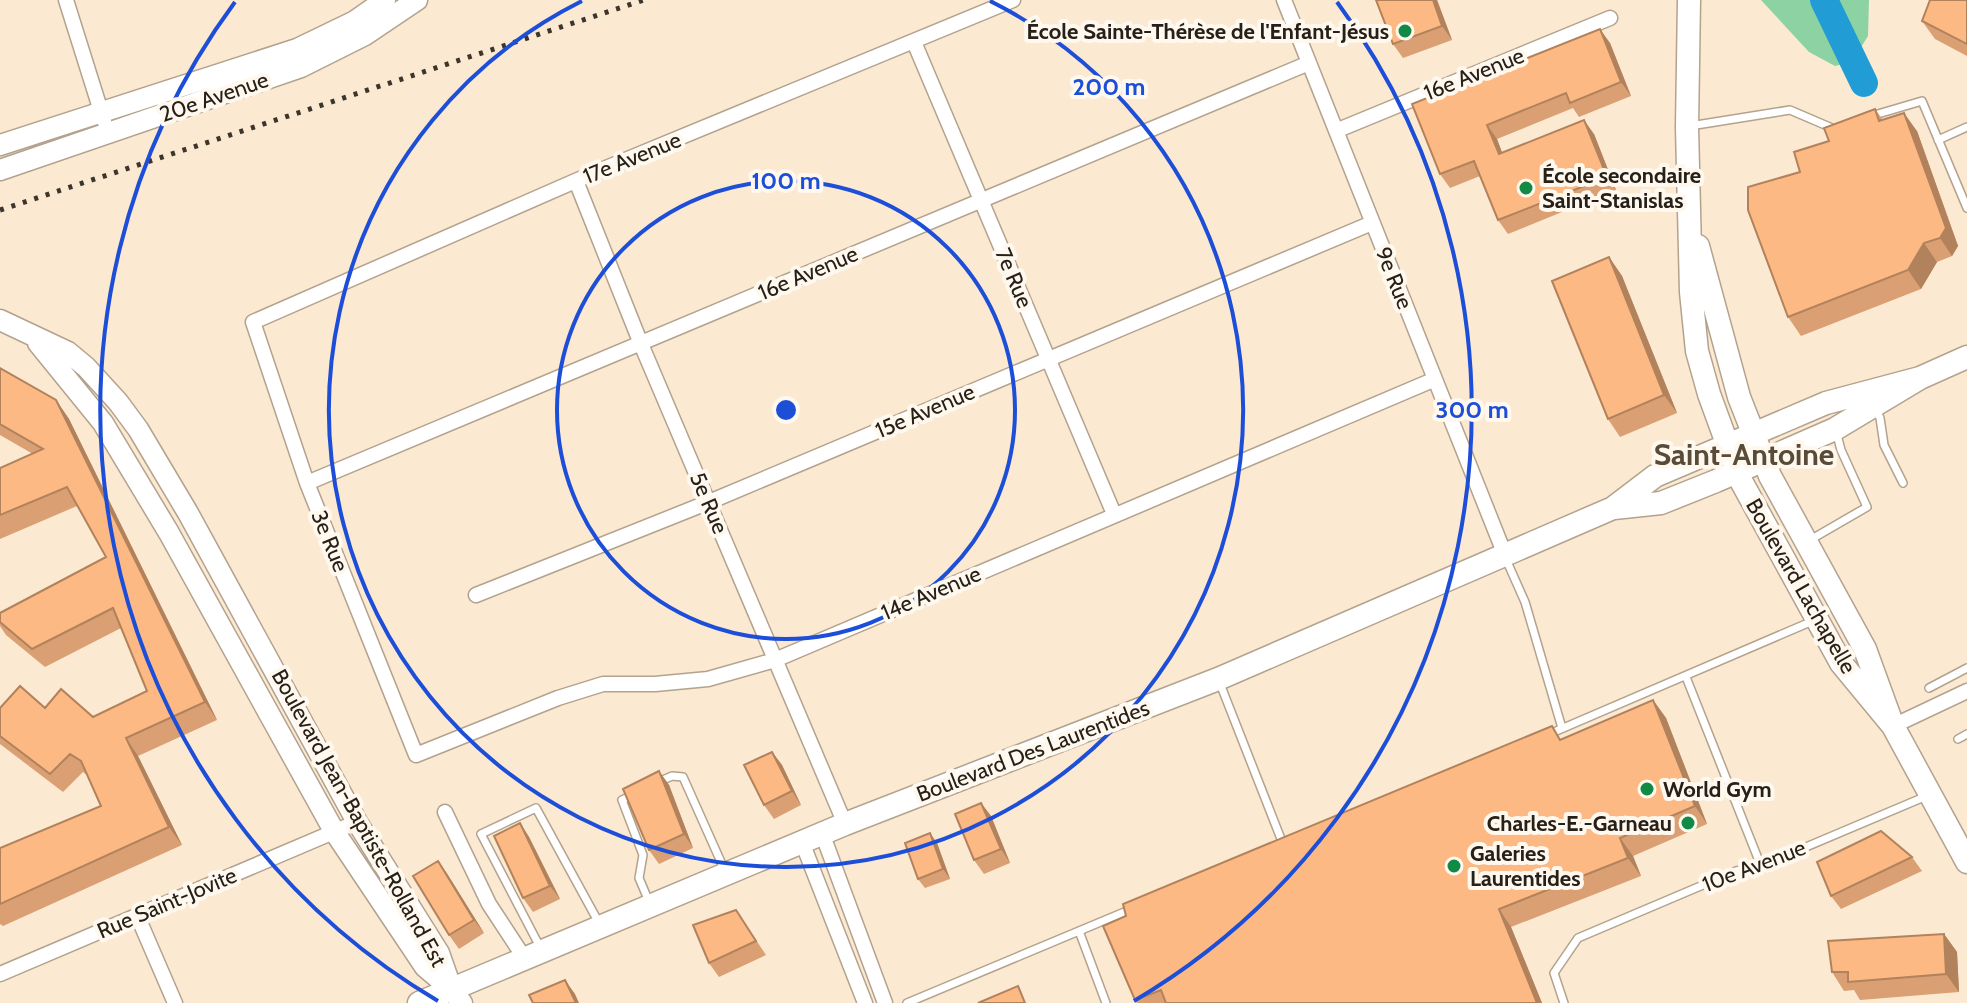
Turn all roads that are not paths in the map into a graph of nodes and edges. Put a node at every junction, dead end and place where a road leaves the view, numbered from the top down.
1 (66, 0) edge
2 (385, 0) edge
3 (417, 0) edge
4 (1013, 0) edge
5 (1284, 0) edge
6 (1689, 0) edge
7 (1610, 18) dead end
8 (914, 42) junction
9 (1309, 63) junction
10 (101, 112) junction
11 (1856, 121) edge
12 (1843, 125) edge
13 (1687, 127) junction
14 (1967, 127) edge
15 (1338, 130) junction
16 (107, 133) junction
17 (1938, 140) junction
18 (0, 145) edge
19 (0, 170) edge
20 (576, 181) junction
21 (982, 200) junction
22 (1689, 202) junction
23 (1967, 208) edge
24 (1372, 223) junction
25 (0, 320) edge
26 (253, 322) joint
27 (33, 337) junction
28 (641, 344) junction
29 (1967, 357) edge
30 (1048, 359) junction
31 (1433, 380) junction
32 (1871, 399) junction
33 (1835, 429) junction
34 (1753, 434) junction
35 (1727, 446) junction
36 (1763, 459) junction
37 (1737, 471) junction
38 (307, 483) junction
39 (1903, 483) dead end
40 (709, 502) junction
41 (1613, 508) junction
42 (188, 513) junction
43 (1114, 514) junction
44 (165, 526) junction
45 (1806, 542) junction
46 (1505, 555) junction
47 (230, 589) junction
48 (476, 595) dead end
49 (207, 601) junction
50 (1818, 619) junction
51 (775, 660) junction
52 (1967, 668) edge
53 (1686, 677) junction
54 (1218, 679) junction
55 (1929, 688) dead end
56 (1965, 697) edge
57 (1893, 726) junction
58 (1562, 728) junction
59 (1967, 734) edge
60 (1542, 737) edge
61 (1958, 739) dead end
62 (416, 755) joint
63 (1930, 794) junction
64 (445, 812) dead end
65 (357, 822) junction
66 (845, 824) junction
67 (334, 831) junction
68 (812, 837) junction
69 (1296, 840) edge
70 (1283, 845) junction
71 (1272, 850) edge
72 (1967, 862) edge
73 (1761, 866) junction
74 (726, 873) junction
75 (650, 905) junction
76 (1138, 906) edge
77 (137, 915) junction
78 (601, 926) junction
79 (1079, 931) junction
80 (534, 955) junction
81 (0, 974) edge
82 (457, 996) edge
83 (175, 1003) edge
84 (419, 1003) edge
85 (865, 1003) edge
86 (885, 1003) edge
87 (907, 1003) edge
88 (1106, 1003) edge
89 (1564, 1003) edge

1 - 10 street
2 - 10 street, 20e Avenue
3 - 16 street, 20e Avenue
4 - 8 street, 17e Avenue
5 - 9 street, 9e Rue
6 - 13 main road, Boulevard Lachapelle
7 - 15 street, 16e Avenue
8 - 20 street, 17e Avenue
8 - 21 street, 7e Rue
9 - 15 street, 9e Rue
9 - 21 street, 16e Avenue
10 - 16 street
10 - 18 street, 20e Avenue
11 - 17 lane
12 - 13 lane
13 - 22 main road, Boulevard Lachapelle
14 - 17 lane
15 - 24 street, 9e Rue
16 - 19 street, 20e Avenue
17 - 23 lane
20 - 26 street, 17e Avenue
20 - 28 street, 5e Rue
21 - 28 street, 16e Avenue
21 - 30 street, 7e Rue
22 - 34 main road, Boulevard Lachapelle
22 - 35 main road, Boulevard Lachapelle
24 - 30 street, 15e Avenue
24 - 31 street, 9e Rue
25 - 27 street, Boulevard Jean-Baptiste-Rolland Est
26 - 38 street, 3e Rue
27 - 42 street, Boulevard Jean-Baptiste-Rolland Est
27 - 44 street, Boulevard Jean-Baptiste-Rolland Est
28 - 38 street, 16e Avenue
28 - 40 street, 5e Rue
29 - 32 main road, Boulevard Des Laurentides
30 - 40 street, 15e Avenue
30 - 43 street, 7e Rue
31 - 43 street, 14e Avenue
31 - 46 street, 9e Rue
32 - 33 main road, Boulevard Des Laurentides
32 - 34 main road, Boulevard Des Laurentides
32 - 39 lane
33 - 36 main road, Boulevard Des Laurentides
33 - 45 lane
34 - 35 main road, Boulevard Des Laurentides
34 - 36 main road, Boulevard Lachapelle
35 - 37 main road, Boulevard Lachapelle
35 - 41 main road, Boulevard Des Laurentides
36 - 37 main road, Boulevard Des Laurentides
36 - 45 main road, Boulevard Lachapelle
37 - 41 main road, Boulevard Des Laurentides
37 - 50 main road, Boulevard Lachapelle
38 - 62 street, 3e Rue
40 - 48 street, 15e Avenue
40 - 51 street, 5e Rue
41 - 46 main road, Boulevard Des Laurentides
42 - 44 street
42 - 47 street, Boulevard Jean-Baptiste-Rolland Est
43 - 51 street, 14e Avenue
44 - 49 street, Boulevard Jean-Baptiste-Rolland Est
45 - 57 main road, Boulevard Lachapelle
46 - 54 main road, Boulevard Des Laurentides
46 - 58 lane
47 - 49 street
47 - 65 street, Boulevard Jean-Baptiste-Rolland Est
49 - 67 street, Boulevard Jean-Baptiste-Rolland Est
50 - 53 lane
50 - 57 main road, Boulevard Lachapelle
51 - 62 street, 14e Avenue
51 - 66 street, 5e Rue
52 - 55 lane
53 - 58 lane
53 - 73 lane
54 - 66 main road, Boulevard Des Laurentides
54 - 70 lane
56 - 57 street
57 - 63 main road, Boulevard Lachapelle
58 - 60 lane
59 - 61 lane
63 - 72 main road, Boulevard Lachapelle
63 - 73 lane, 10e Avenue
64 - 80 street
65 - 67 street, Rue Saint-Jovite
65 - 82 street, Boulevard Jean-Baptiste-Rolland Est
66 - 68 main road, Boulevard Des Laurentides
67 - 77 street, Rue Saint-Jovite
67 - 82 street, Boulevard Jean-Baptiste-Rolland Est
68 - 74 main road, Boulevard Des Laurentides
68 - 85 street
68 - 86 street
69 - 70 lane
70 - 71 lane
73 - 89 lane, 10e Avenue
74 - 75 main road, Boulevard Des Laurentides
74 - 75 lane
75 - 78 main road, Boulevard Des Laurentides
76 - 79 lane
77 - 81 street, Rue Saint-Jovite
77 - 83 street
78 - 80 main road, Boulevard Des Laurentides
78 - 80 lane
79 - 87 lane
79 - 88 lane
80 - 82 main road, Boulevard Des Laurentides
82 - 84 main road, Boulevard Des Laurentides

